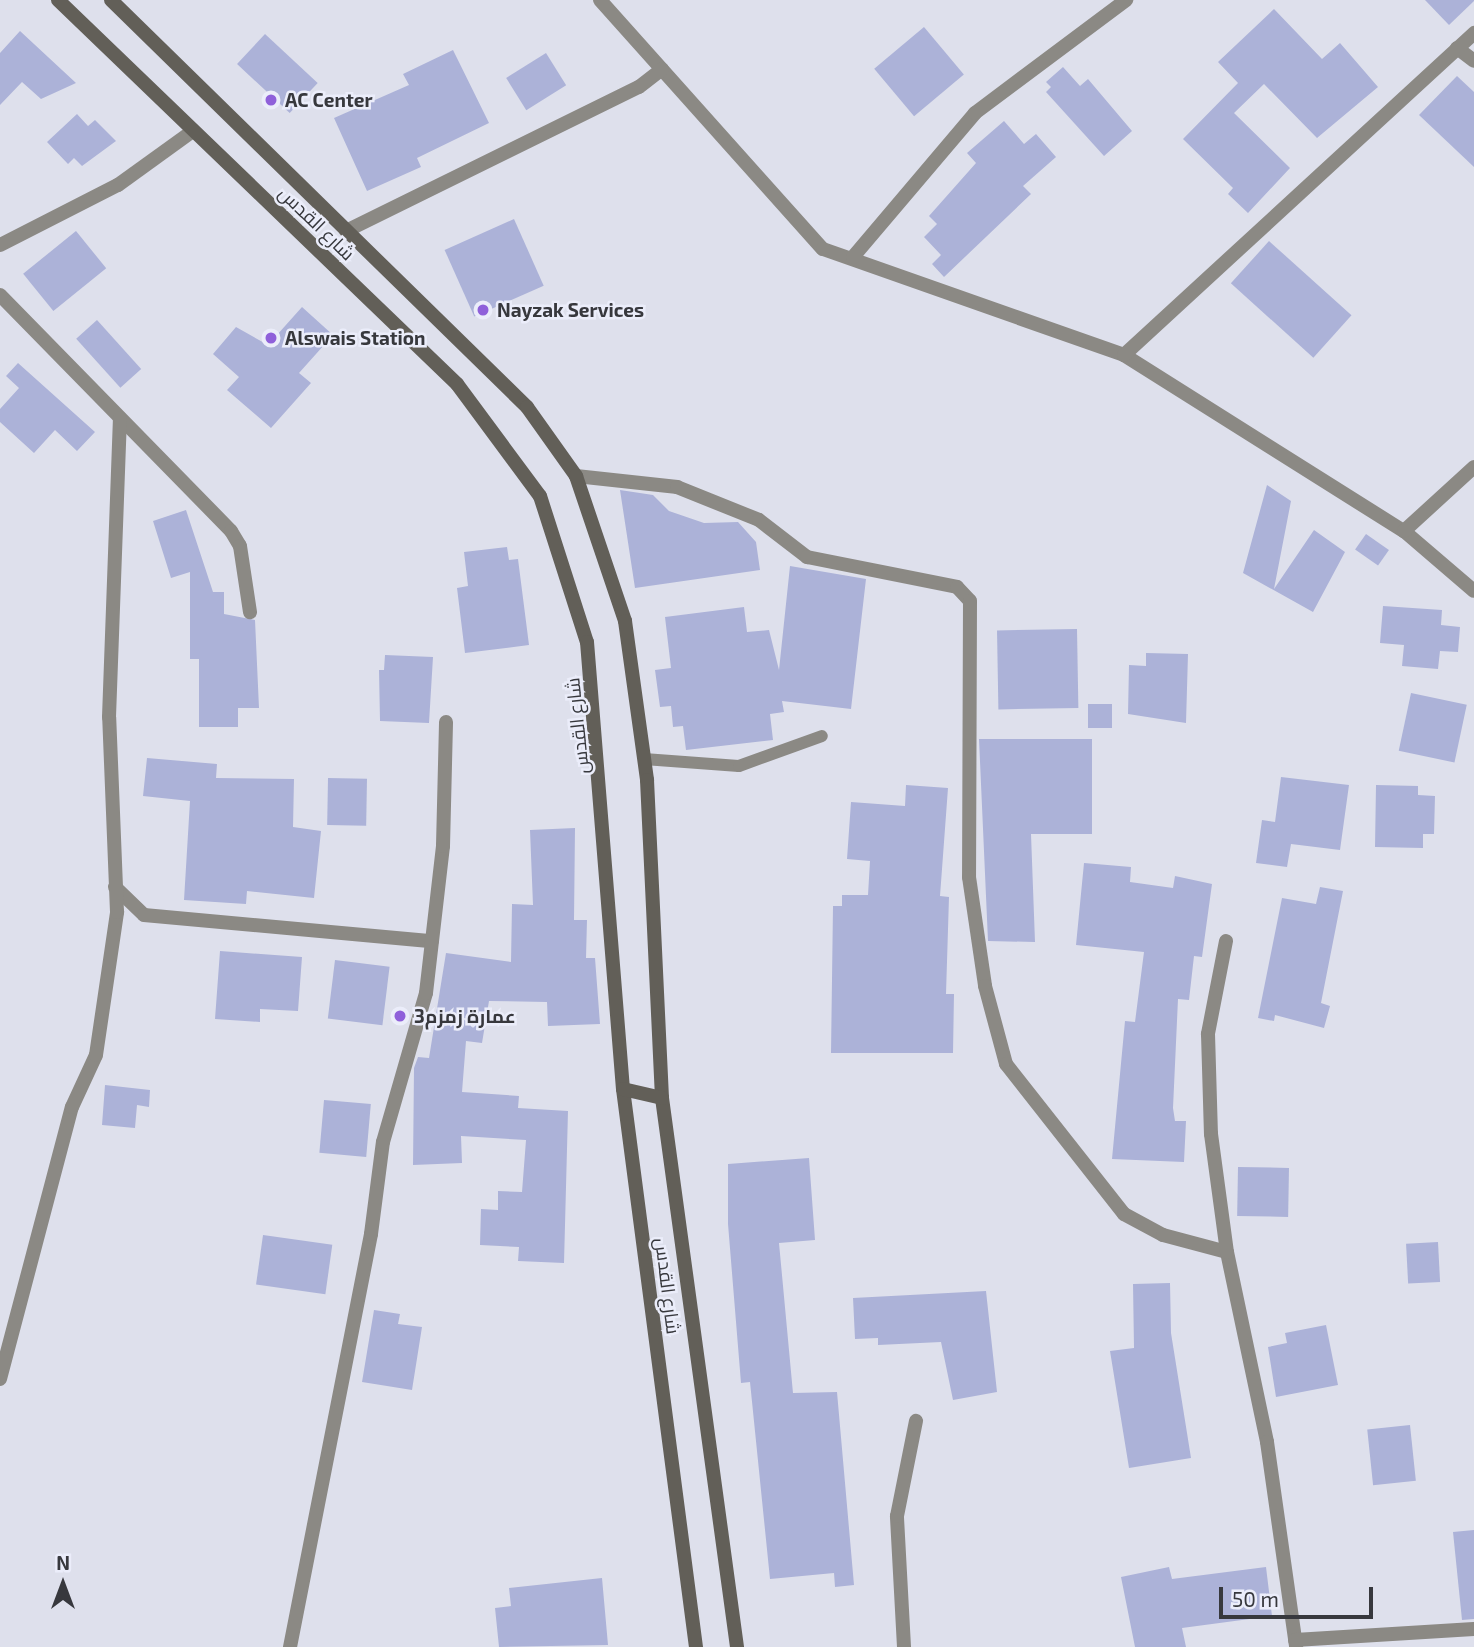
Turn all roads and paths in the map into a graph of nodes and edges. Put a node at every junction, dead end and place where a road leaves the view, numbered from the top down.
1 (58, 0) edge
2 (111, 0) edge
3 (600, 0) edge
4 (1126, 0) edge
5 (1474, 33) edge
6 (1457, 48) junction
7 (1474, 61) edge
8 (662, 69) junction
9 (193, 131) junction
10 (346, 231) junction
11 (0, 245) edge
12 (853, 257) junction
13 (0, 295) edge
14 (1124, 355) junction
15 (120, 418) junction
16 (1474, 467) edge
17 (576, 476) junction
18 (1404, 531) junction
19 (1474, 592) edge
20 (250, 612) dead end
21 (446, 722) dead end
22 (822, 736) dead end
23 (644, 759) junction
24 (115, 887) junction
25 (432, 941) junction
26 (1226, 941) dead end
27 (623, 1088) junction
28 (662, 1098) junction
29 (1227, 1252) junction
30 (0, 1379) edge
31 (916, 1421) dead end
32 (1474, 1629) edge
33 (1295, 1643) edge
34 (290, 1647) edge
35 (696, 1647) edge
36 (737, 1647) edge
37 (904, 1647) edge

1 - 9 main road, شارع القدس
2 - 10 main road, شارع القدس
3 - 8 street
4 - 12 street
5 - 6 street
6 - 7 street
6 - 14 street
8 - 10 street
8 - 12 street
9 - 11 street
9 - 27 main road, شارع القدس
10 - 17 main road, شارع القدس
12 - 14 street
13 - 15 street
14 - 18 street
15 - 20 street
15 - 24 street
16 - 18 street
17 - 23 main road, شارع القدس
17 - 29 street
18 - 19 street
21 - 25 street
22 - 23 lane
23 - 28 main road, شارع القدس
24 - 25 street
24 - 30 street
25 - 34 street
26 - 29 street
27 - 28 main road
27 - 35 main road, شارع القدس
28 - 36 main road, شارع القدس
29 - 33 street
31 - 37 street
32 - 33 street

